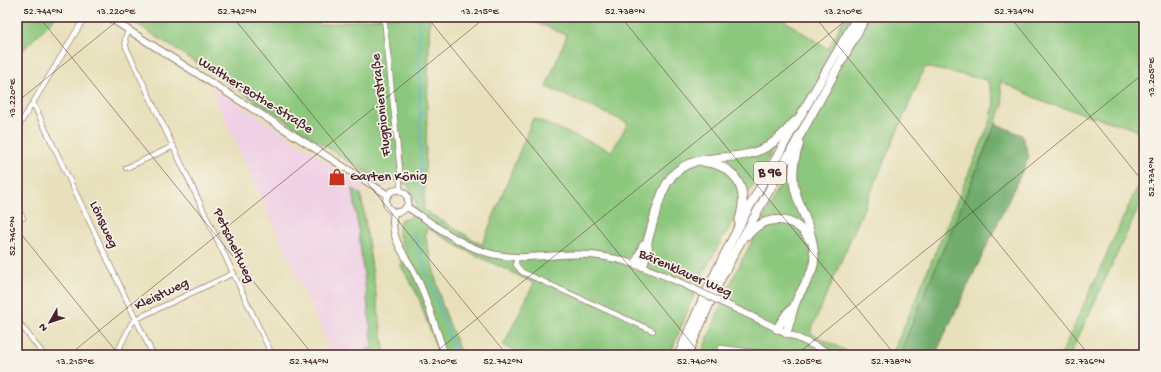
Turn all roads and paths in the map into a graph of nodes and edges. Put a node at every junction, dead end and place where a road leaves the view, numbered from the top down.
1 (85, 17) edge
2 (108, 17) edge
3 (384, 17) edge
4 (857, 17) edge
5 (866, 17) edge
6 (129, 30) junction
7 (33, 103) junction
8 (806, 109) junction
9 (807, 122) junction
10 (17, 129) edge
11 (174, 146) junction
12 (699, 161) junction
13 (126, 168) dead end
14 (400, 190) junction
15 (388, 195) junction
16 (407, 207) junction
17 (17, 208) edge
18 (394, 212) junction
19 (23, 218) dead end
20 (735, 236) junction
21 (813, 247) junction
22 (737, 248) junction
23 (516, 258) junction
24 (639, 265) junction
25 (234, 273) junction
26 (793, 308) junction
27 (136, 319) junction
28 (17, 320) edge
29 (777, 329) junction
30 (653, 331) dead end
31 (786, 333) junction
32 (721, 348) dead end
33 (44, 355) edge
34 (116, 355) edge
35 (153, 355) edge
36 (272, 355) edge
37 (446, 355) edge
38 (679, 355) edge
39 (687, 355) edge
40 (778, 355) edge
41 (834, 355) edge

1 - 7 street
2 - 6 street, Walther-Bothe-Straße
3 - 14 street, Flugpionierstraße
4 - 8 highway, B 96
5 - 9 highway, B 96
6 - 11 street, Petscheltweg
6 - 15 street, Walther-Bothe-Straße
7 - 10 street
7 - 27 street, Lönsweg
8 - 12 highway
8 - 20 highway, B 96
9 - 21 highway
9 - 22 highway, B 96
11 - 13 street
11 - 25 street, Petscheltweg
12 - 20 highway
12 - 24 highway
14 - 15 street
14 - 16 street
15 - 18 street
16 - 18 street
16 - 23 street, Bärenklauer Weg
17 - 19 street
18 - 37 street
20 - 38 highway, B 96
21 - 22 highway
21 - 26 highway
22 - 39 highway, B 96
23 - 24 street, Bärenklauer Weg
23 - 30 street
24 - 29 street, Bärenklauer Weg, bridge
25 - 27 street, Kleistweg
25 - 36 street, Petscheltweg
26 - 29 highway
26 - 31 highway
27 - 34 street, Kleistweg
27 - 35 street, Lönsweg
28 - 33 street
29 - 31 street, Bärenklauer Weg
31 - 41 street, Bärenklauer Weg
32 - 40 street

